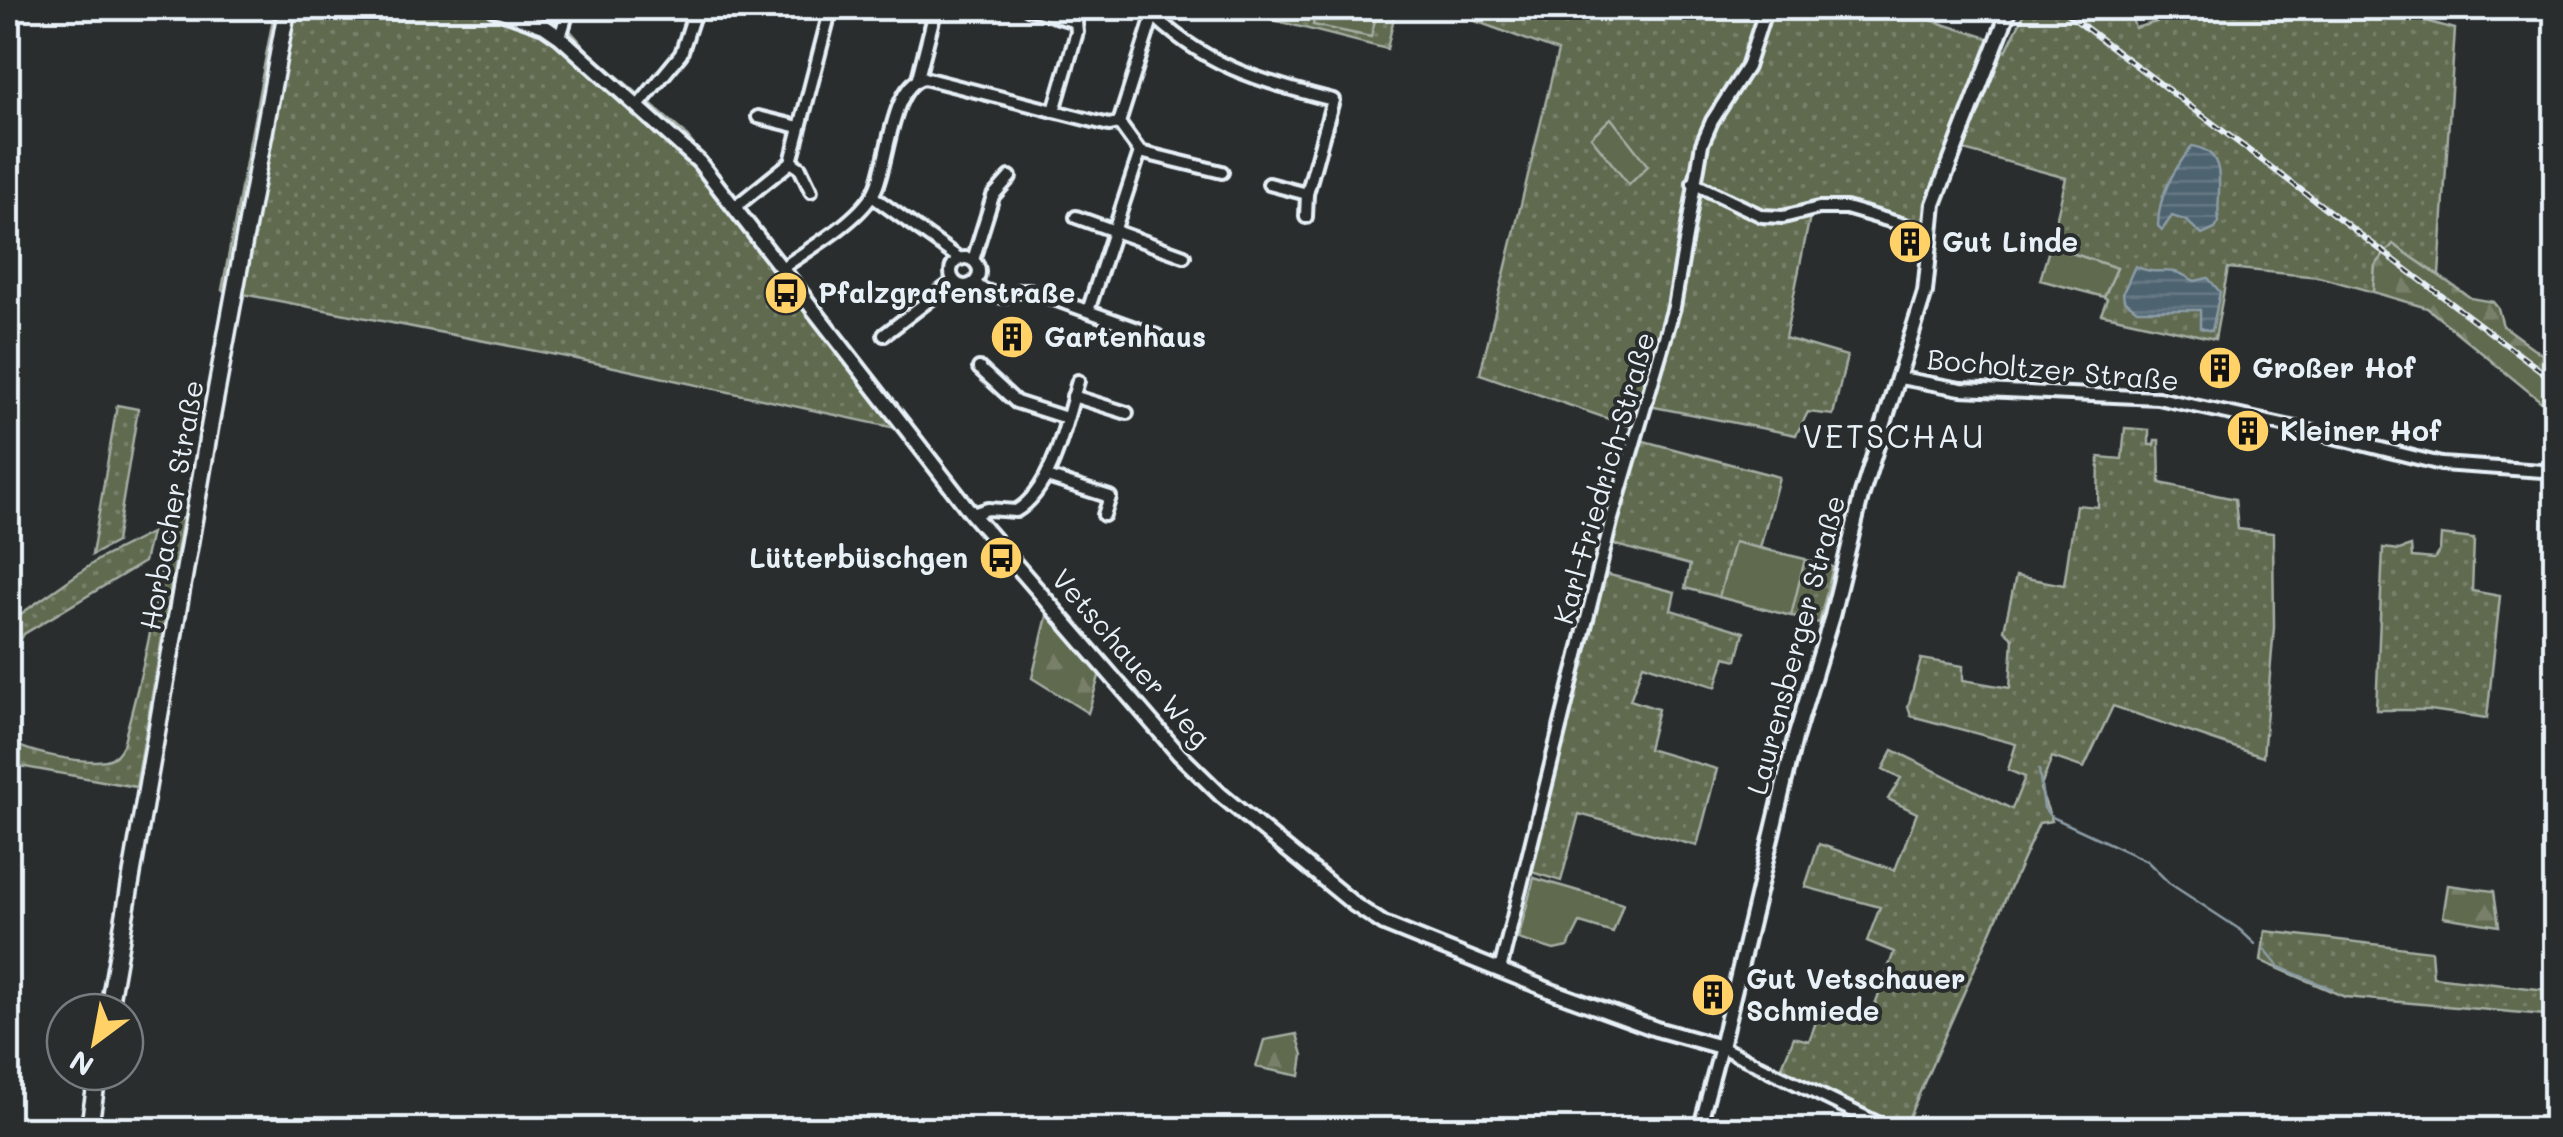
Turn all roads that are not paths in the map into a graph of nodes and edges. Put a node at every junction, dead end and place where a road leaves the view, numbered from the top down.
1 (287, 8) edge
2 (493, 8) edge
3 (570, 8) edge
4 (696, 8) edge
5 (831, 8) edge
6 (936, 8) edge
7 (1028, 8) edge
8 (1766, 8) edge
9 (2010, 8) edge
10 (1150, 12) edge
11 (560, 37) junction
12 (918, 78) junction
13 (638, 106) junction
14 (1054, 111) junction
15 (758, 117) dead end
16 (1118, 122) junction
17 (799, 127) junction
18 (1140, 152) junction
19 (791, 162) junction
20 (1222, 172) dead end
21 (1010, 177) dead end
22 (1269, 184) dead end
23 (1693, 184) junction
24 (811, 191) dead end
25 (1307, 194) junction
26 (872, 196) junction
27 (735, 207) junction
28 (1306, 217) dead end
29 (1076, 218) dead end
30 (1116, 231) junction
31 (1932, 232) junction
32 (1184, 256) dead end
33 (960, 259) junction
34 (974, 260) junction
35 (781, 269) junction
36 (954, 281) junction
37 (975, 283) junction
38 (1088, 311) junction
39 (884, 335) dead end
40 (1157, 336) dead end
41 (979, 368) dead end
42 (1900, 378) junction
43 (1078, 380) dead end
44 (1074, 396) junction
45 (1127, 414) dead end
46 (1066, 418) junction
47 (2556, 472) edge
48 (1046, 477) junction
49 (972, 514) junction
50 (1104, 515) dead end
51 (1500, 970) junction
52 (111, 992) edge
53 (1721, 1047) junction
54 (95, 1092) edge
55 (88, 1130) edge
56 (1698, 1130) edge
57 (1892, 1130) edge

1 - 52 main road, Horbacher Straße
2 - 11 street, Vetschauer Weg
3 - 11 street
4 - 13 street
5 - 17 street
6 - 12 street
7 - 14 street
8 - 23 street, Karl-Friedrich-Straße
9 - 31 street, Laurensberger Straße
10 - 16 street
10 - 25 street
11 - 13 street, Vetschauer Weg
12 - 14 street
12 - 26 street
13 - 27 street, Vetschauer Weg
14 - 16 street
15 - 17 street
16 - 18 street
17 - 19 street
18 - 20 street
18 - 30 street
19 - 24 street
19 - 27 street
21 - 34 street
22 - 25 street
23 - 31 street
23 - 51 street, Karl-Friedrich-Straße
25 - 28 street
26 - 33 street
26 - 35 street
27 - 35 street, Vetschauer Weg
29 - 30 street
30 - 32 street
30 - 38 street
31 - 42 street, Laurensberger Straße
33 - 34 street
33 - 36 street
34 - 37 street
35 - 49 street, Vetschauer Weg
36 - 37 street
36 - 39 street
37 - 38 street
38 - 40 street
41 - 46 street
42 - 47 street, Bocholtzer Straße
42 - 53 street, Laurensberger Straße
43 - 44 street
44 - 45 street
44 - 46 street
46 - 48 street
48 - 49 street
48 - 50 street
49 - 51 street, Vetschauer Weg
51 - 53 street, Vetschauer Weg
53 - 56 street, Laurensberger Straße
53 - 57 street, Vetschauer Weg
54 - 55 main road

